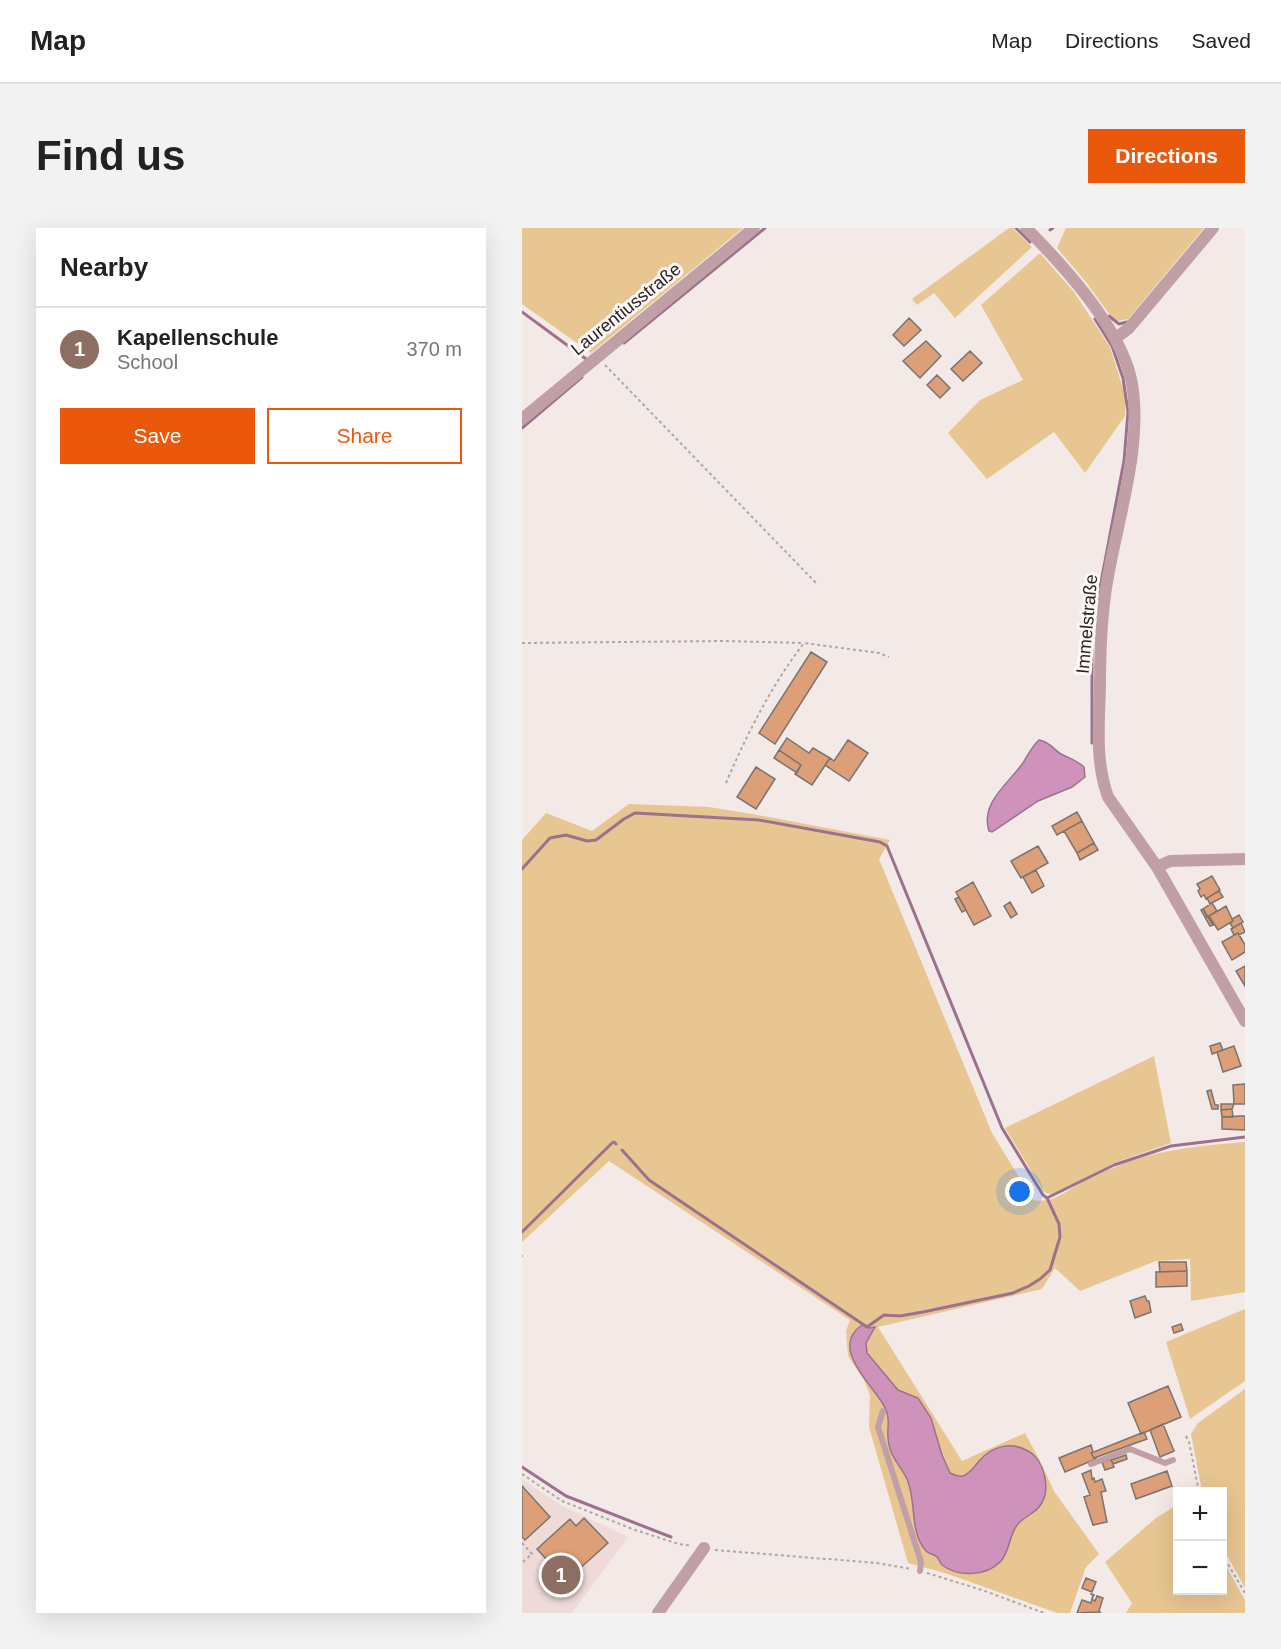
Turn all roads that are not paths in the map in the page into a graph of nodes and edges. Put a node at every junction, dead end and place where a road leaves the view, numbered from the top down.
1 (754, 228) edge
2 (1026, 228) edge
3 (1213, 228) edge
4 (1116, 338) junction
5 (522, 419) edge
6 (1245, 859) edge
7 (1157, 867) junction
8 (1245, 1020) edge
9 (883, 1411) dead end
10 (1173, 1460) dead end
11 (1091, 1464) dead end
12 (704, 1548) road end
13 (920, 1571) road end
14 (658, 1613) edge

1 - 5 street, Laurentiusstraße
2 - 4 street, Immelstraße
3 - 4 street
4 - 7 street, Immelstraße
6 - 7 street
7 - 8 street, Immelstraße
9 - 13 lane
10 - 11 lane
12 - 14 street

